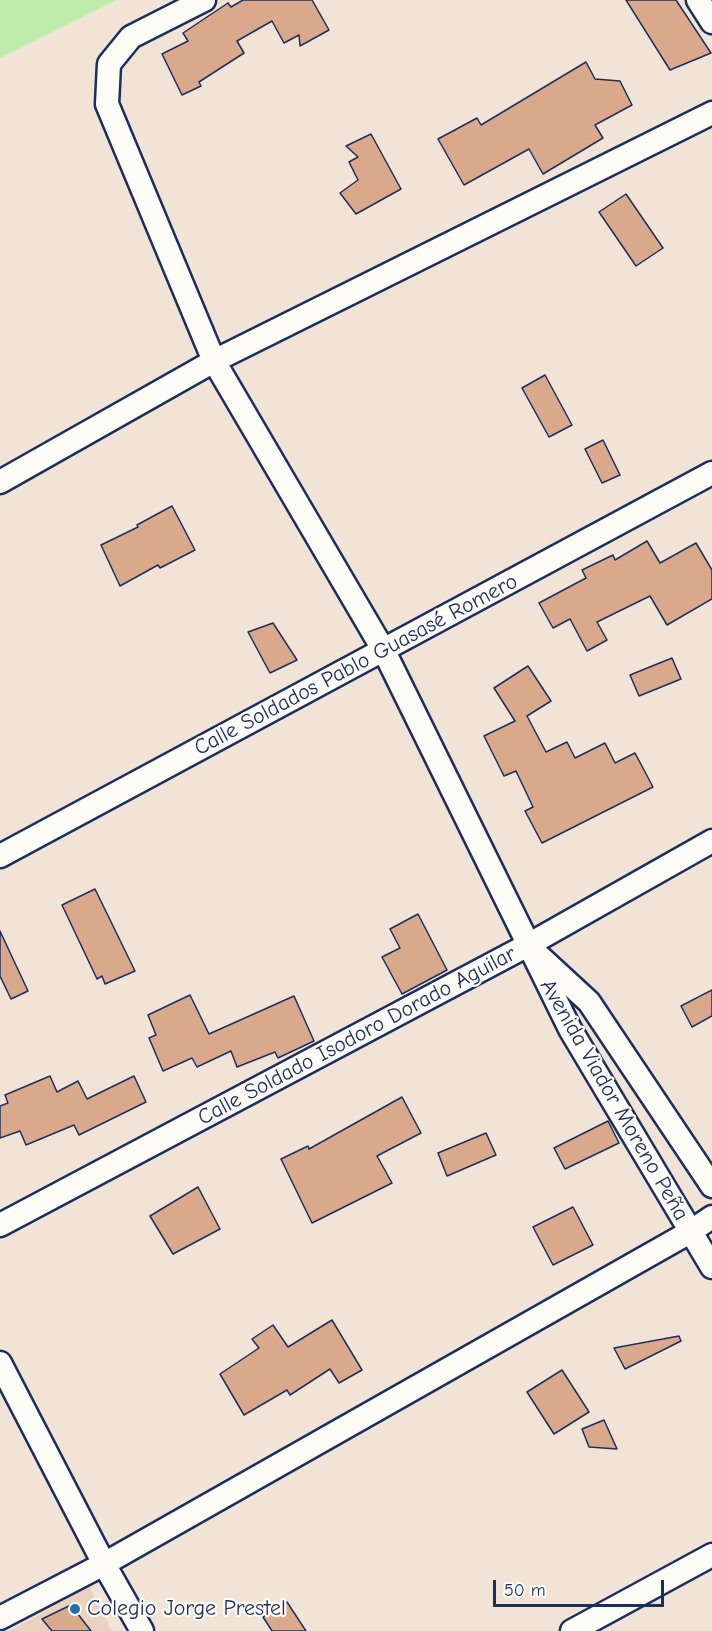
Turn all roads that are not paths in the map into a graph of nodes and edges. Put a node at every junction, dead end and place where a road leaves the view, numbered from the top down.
1 (204, 0) edge
2 (698, 0) edge
3 (712, 22) edge
4 (712, 113) edge
5 (214, 361) junction
6 (712, 473) edge
7 (0, 482) edge
8 (384, 651) junction
9 (712, 841) edge
10 (0, 856) edge
11 (528, 945) junction
12 (712, 1186) edge
13 (712, 1217) edge
14 (0, 1226) edge
15 (690, 1232) junction
16 (712, 1267) edge
17 (0, 1362) edge
18 (712, 1555) edge
19 (104, 1564) junction
20 (0, 1618) edge
21 (142, 1631) edge
22 (572, 1631) edge

1 - 5 street
2 - 3 street
4 - 5 street
5 - 7 street
5 - 8 street
6 - 8 street, Calle Soldados Pablo Guasasé Romero
8 - 10 street, Calle Soldados Pablo Guasasé Romero
8 - 11 street
9 - 11 street, Calle Soldado Isodoro Dorado Aguilar
11 - 12 street, Avenida Viador Moreno Peña
11 - 14 street, Calle Soldado Isodoro Dorado Aguilar
11 - 15 street, Avenida Viador Moreno Peña
13 - 15 street
15 - 16 street, Avenida Viador Moreno Peña
15 - 19 street
17 - 19 street
18 - 22 street
19 - 20 street
19 - 21 street

